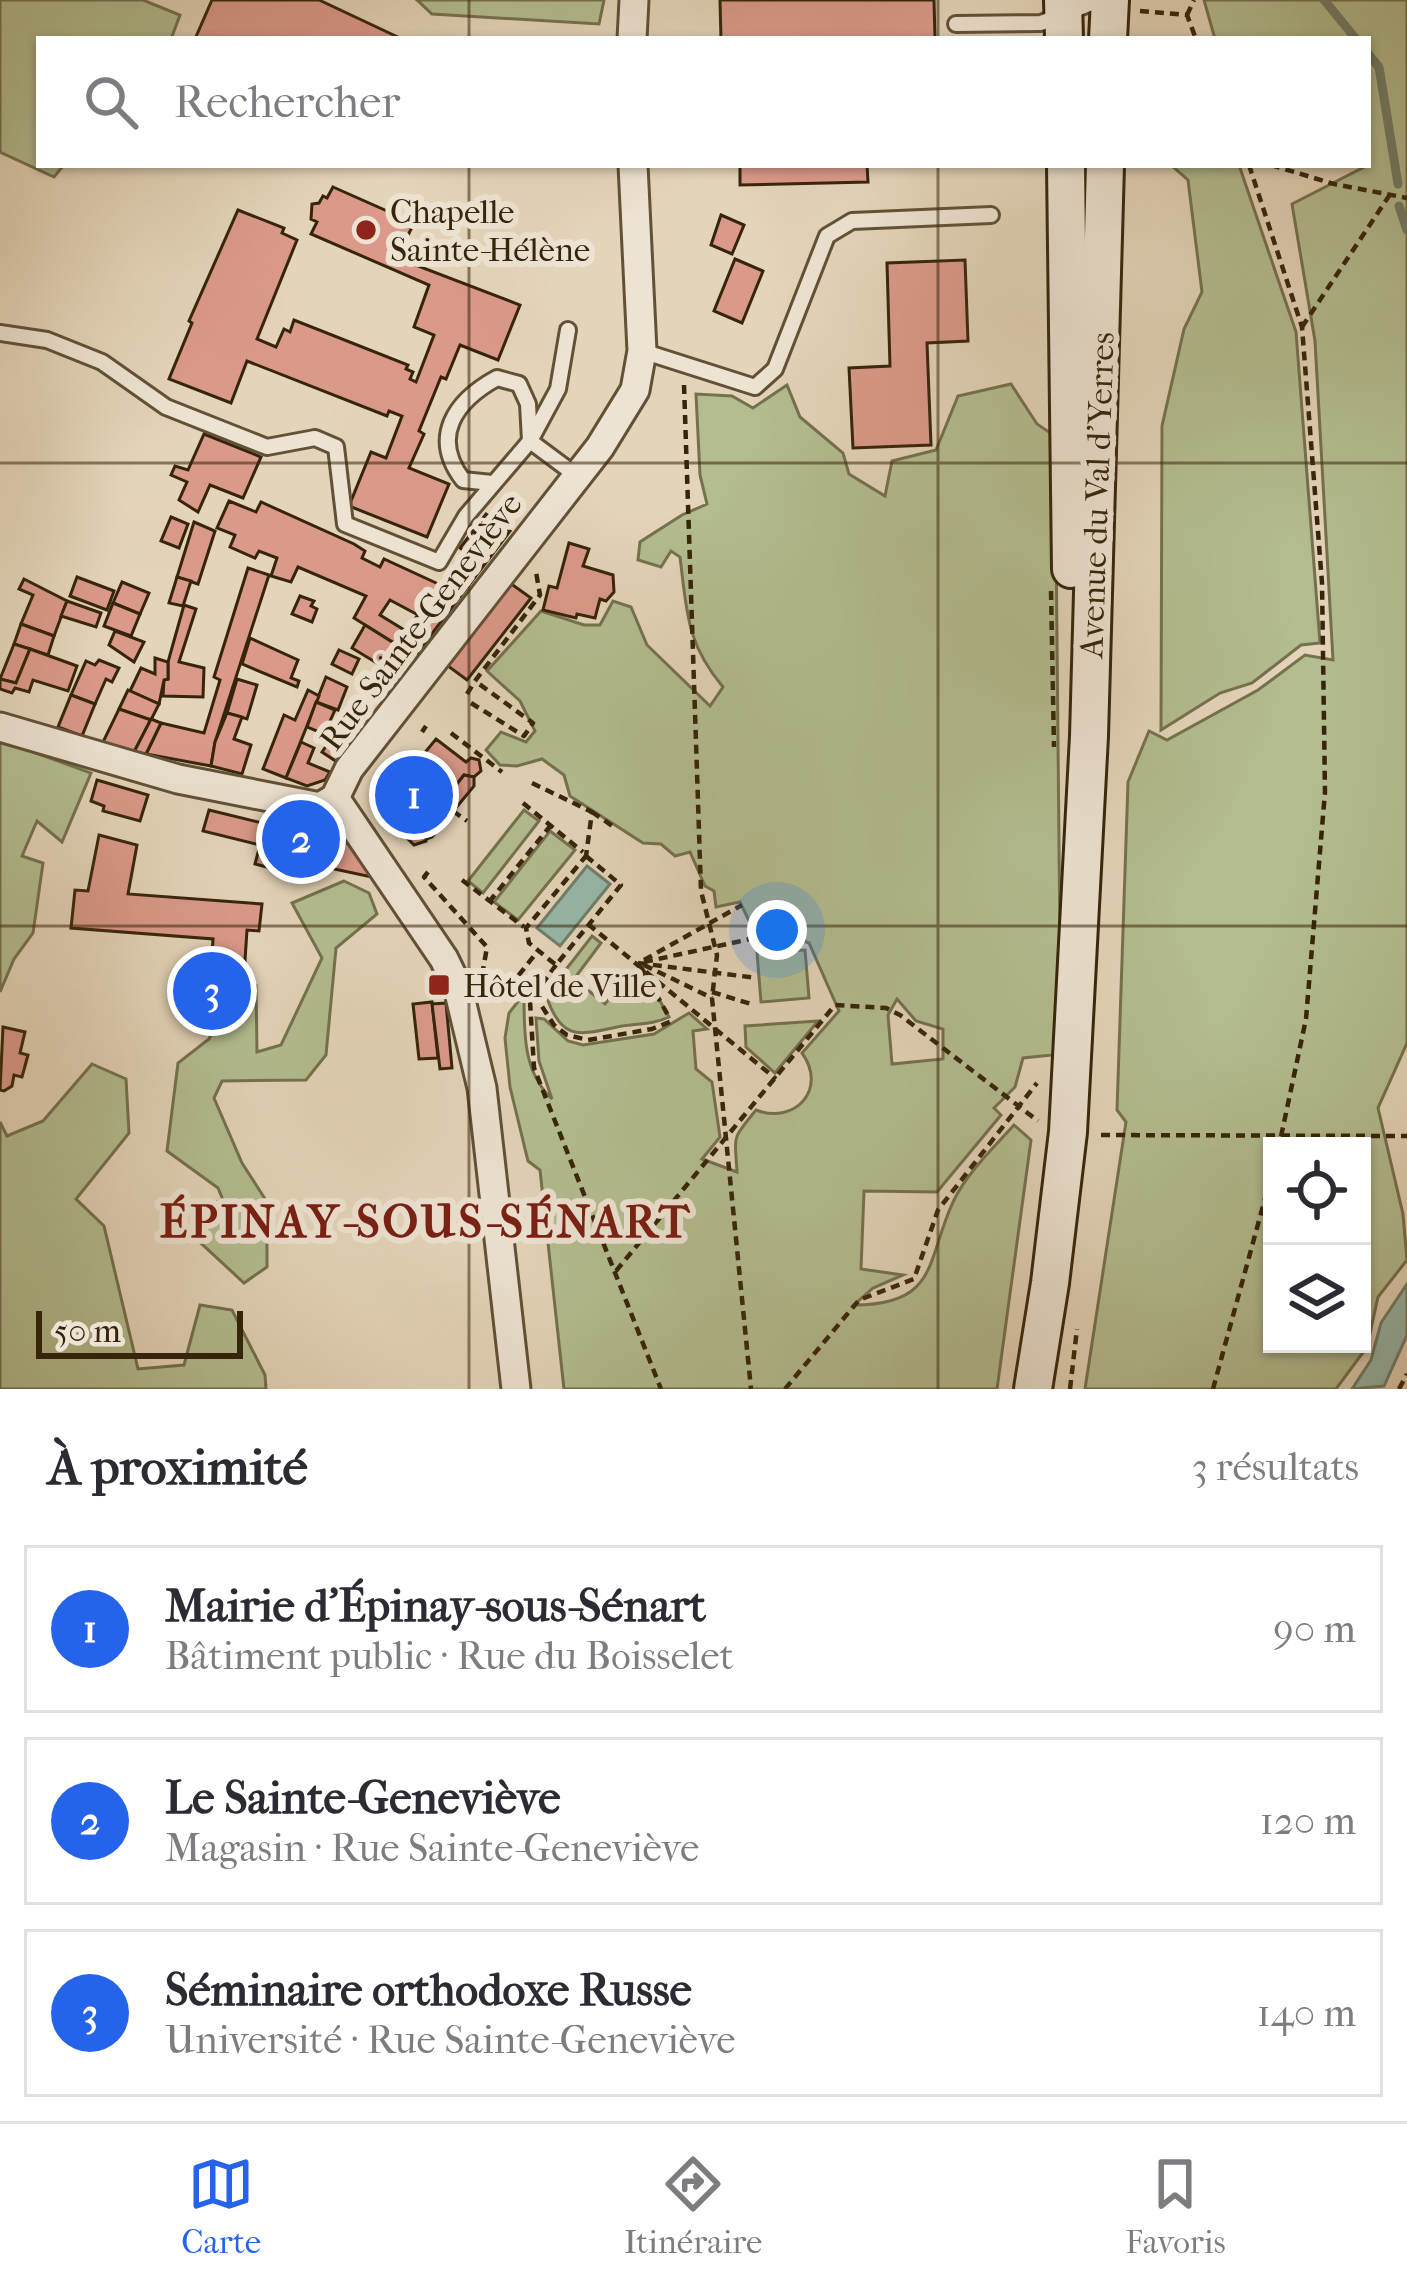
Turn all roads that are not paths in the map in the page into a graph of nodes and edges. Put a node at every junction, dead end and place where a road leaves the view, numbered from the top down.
1 (634, 0) edge
2 (1099, 0) edge
3 (1064, 19) edge
4 (956, 24) dead end
5 (632, 36) edge
6 (633, 168) edge
7 (1066, 168) edge
8 (1105, 168) edge
9 (992, 214) dead end
10 (568, 330) dead end
11 (0, 332) edge
12 (642, 351) junction
13 (530, 441) junction
14 (577, 476) junction
15 (492, 483) junction
16 (0, 727) edge
17 (335, 798) junction
18 (1081, 824) junction
19 (1037, 1380) edge
20 (516, 1389) edge

1 - 5 street
2 - 3 lane
3 - 4 lane
6 - 12 street, Rue Sainte-Geneviève
7 - 18 main road, Avenue du Val d'Yerres
8 - 18 main road, Avenue du Val d'Yerres
9 - 12 lane
10 - 13 lane
11 - 15 lane
12 - 14 street, Rue Sainte-Geneviève
13 - 14 lane
13 - 15 lane
13 - 15 lane
14 - 17 street, Rue Sainte-Geneviève
16 - 17 street, Rue Sainte-Geneviève
17 - 20 street
18 - 19 main road, Avenue du Val d'Yerres

